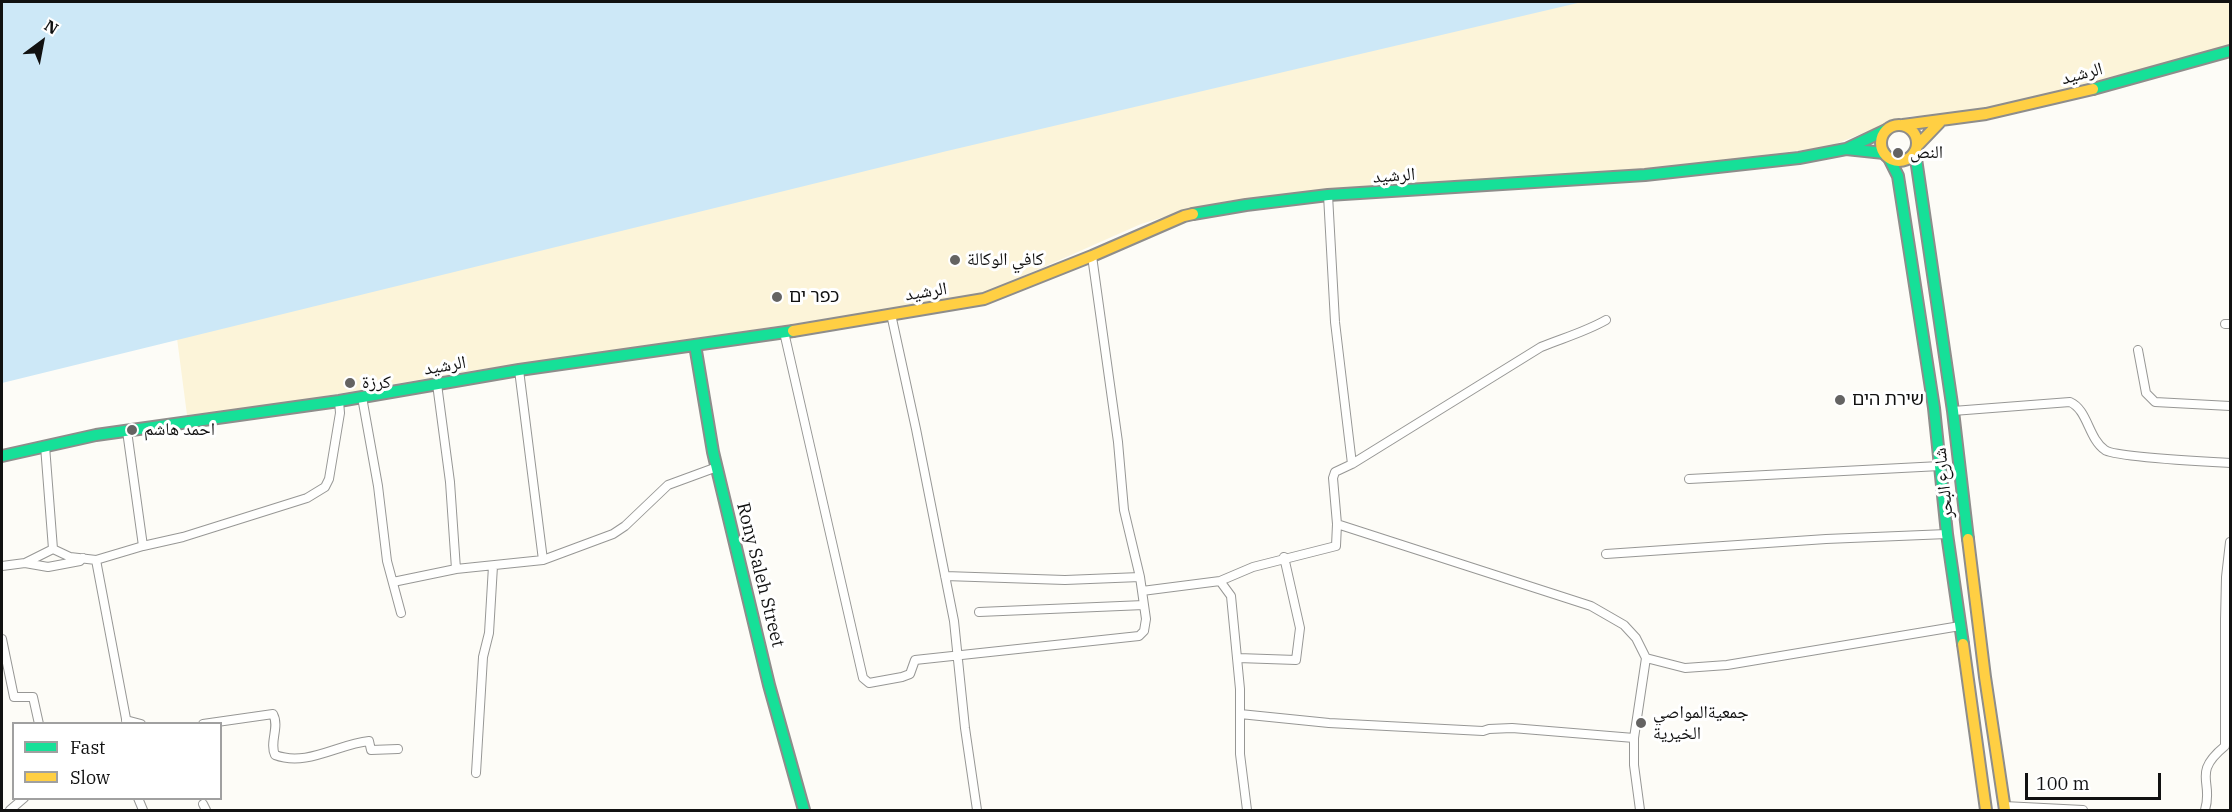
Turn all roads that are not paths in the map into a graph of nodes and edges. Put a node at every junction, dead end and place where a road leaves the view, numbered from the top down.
1 (2230, 51) edge
2 (1940, 122) junction
3 (1903, 125) junction
4 (1886, 130) junction
5 (1846, 149) junction
6 (1916, 149) junction
7 (1886, 155) junction
8 (1328, 195) junction
9 (1092, 256) junction
10 (891, 314) junction
11 (1606, 320) dead end
12 (784, 332) junction
13 (695, 345) junction
14 (2138, 350) dead end
15 (519, 370) junction
16 (437, 384) junction
17 (362, 397) junction
18 (339, 401) junction
19 (2230, 406) edge
20 (1953, 411) junction
21 (127, 431) junction
22 (45, 446) junction
23 (2, 456) edge
24 (2230, 463) edge
25 (1352, 464) junction
26 (1940, 466) junction
27 (717, 467) junction
28 (1689, 479) dead end
29 (1337, 524) junction
30 (1947, 534) junction
31 (2230, 542) edge
32 (143, 546) junction
33 (53, 549) junction
34 (1606, 554) dead end
35 (1284, 557) junction
36 (83, 558) junction
37 (96, 560) junction
38 (543, 561) junction
39 (25, 563) junction
40 (2, 566) edge
41 (493, 566) junction
42 (456, 569) junction
43 (945, 576) junction
44 (1140, 577) junction
45 (1220, 581) junction
46 (393, 582) junction
47 (1142, 591) junction
48 (1144, 605) junction
49 (979, 612) dead end
50 (401, 613) dead end
51 (1960, 626) junction
52 (2, 639) edge
53 (957, 656) junction
54 (1238, 658) junction
55 (1646, 658) junction
56 (1240, 714) junction
57 (39, 722) edge
58 (127, 722) edge
59 (211, 722) edge
60 (1634, 738) junction
61 (398, 749) dead end
62 (476, 772) dead end
63 (22, 800) edge
64 (2004, 808) edge
65 (10, 810) edge
66 (804, 810) edge
67 (977, 810) edge
68 (1247, 810) edge
69 (1640, 810) edge
70 (1986, 810) edge
71 (2083, 810) edge
72 (2205, 810) edge

1 - 2 main road, الرشيد
2 - 3 main road, الرشيد
2 - 6 main road
3 - 4 main road
3 - 6 main road
4 - 5 main road, الرشيد
4 - 7 main road
5 - 7 main road, الرشيد
5 - 8 main road, الرشيد
6 - 7 main road
6 - 20 main road, شارع البحر
7 - 26 main road, شارع البحر
8 - 9 main road, الرشيد
8 - 25 street
9 - 10 main road, الرشيد
9 - 44 street
10 - 12 main road, الرشيد
10 - 43 street
11 - 25 street
12 - 13 main road, الرشيد
12 - 53 street
13 - 15 main road, الرشيد
13 - 27 main road, Rony Saleh Street
14 - 19 street
15 - 16 main road, الرشيد
15 - 38 street
16 - 17 main road, الرشيد
16 - 42 street
17 - 18 main road, الرشيد
17 - 46 street
18 - 21 main road, الرشيد
18 - 32 street
20 - 24 street
20 - 64 main road, شارع البحر
21 - 22 main road, الرشيد
21 - 32 street
22 - 23 main road, الرشيد
22 - 33 street
25 - 29 street
26 - 28 street
26 - 30 main road, شارع البحر
27 - 38 street
27 - 66 main road, Rony Saleh Street
29 - 35 street
29 - 55 street
30 - 34 street
30 - 51 main road, شارع البحر
31 - 72 street
32 - 37 street
33 - 36 street
33 - 39 street
35 - 45 street
35 - 54 street
36 - 37 street
36 - 39 street
37 - 58 street
38 - 41 street
39 - 40 street
41 - 42 street
41 - 62 street
42 - 46 street
43 - 44 street
43 - 53 street
44 - 47 street
45 - 47 street
45 - 54 street
46 - 50 street
47 - 48 street
48 - 49 street
48 - 53 street
51 - 55 street
51 - 70 main road, شارع البحر
52 - 57 street
53 - 67 street
54 - 56 street
55 - 60 street
56 - 60 street
56 - 68 street
59 - 61 street
60 - 69 street
63 - 65 street
64 - 71 street

